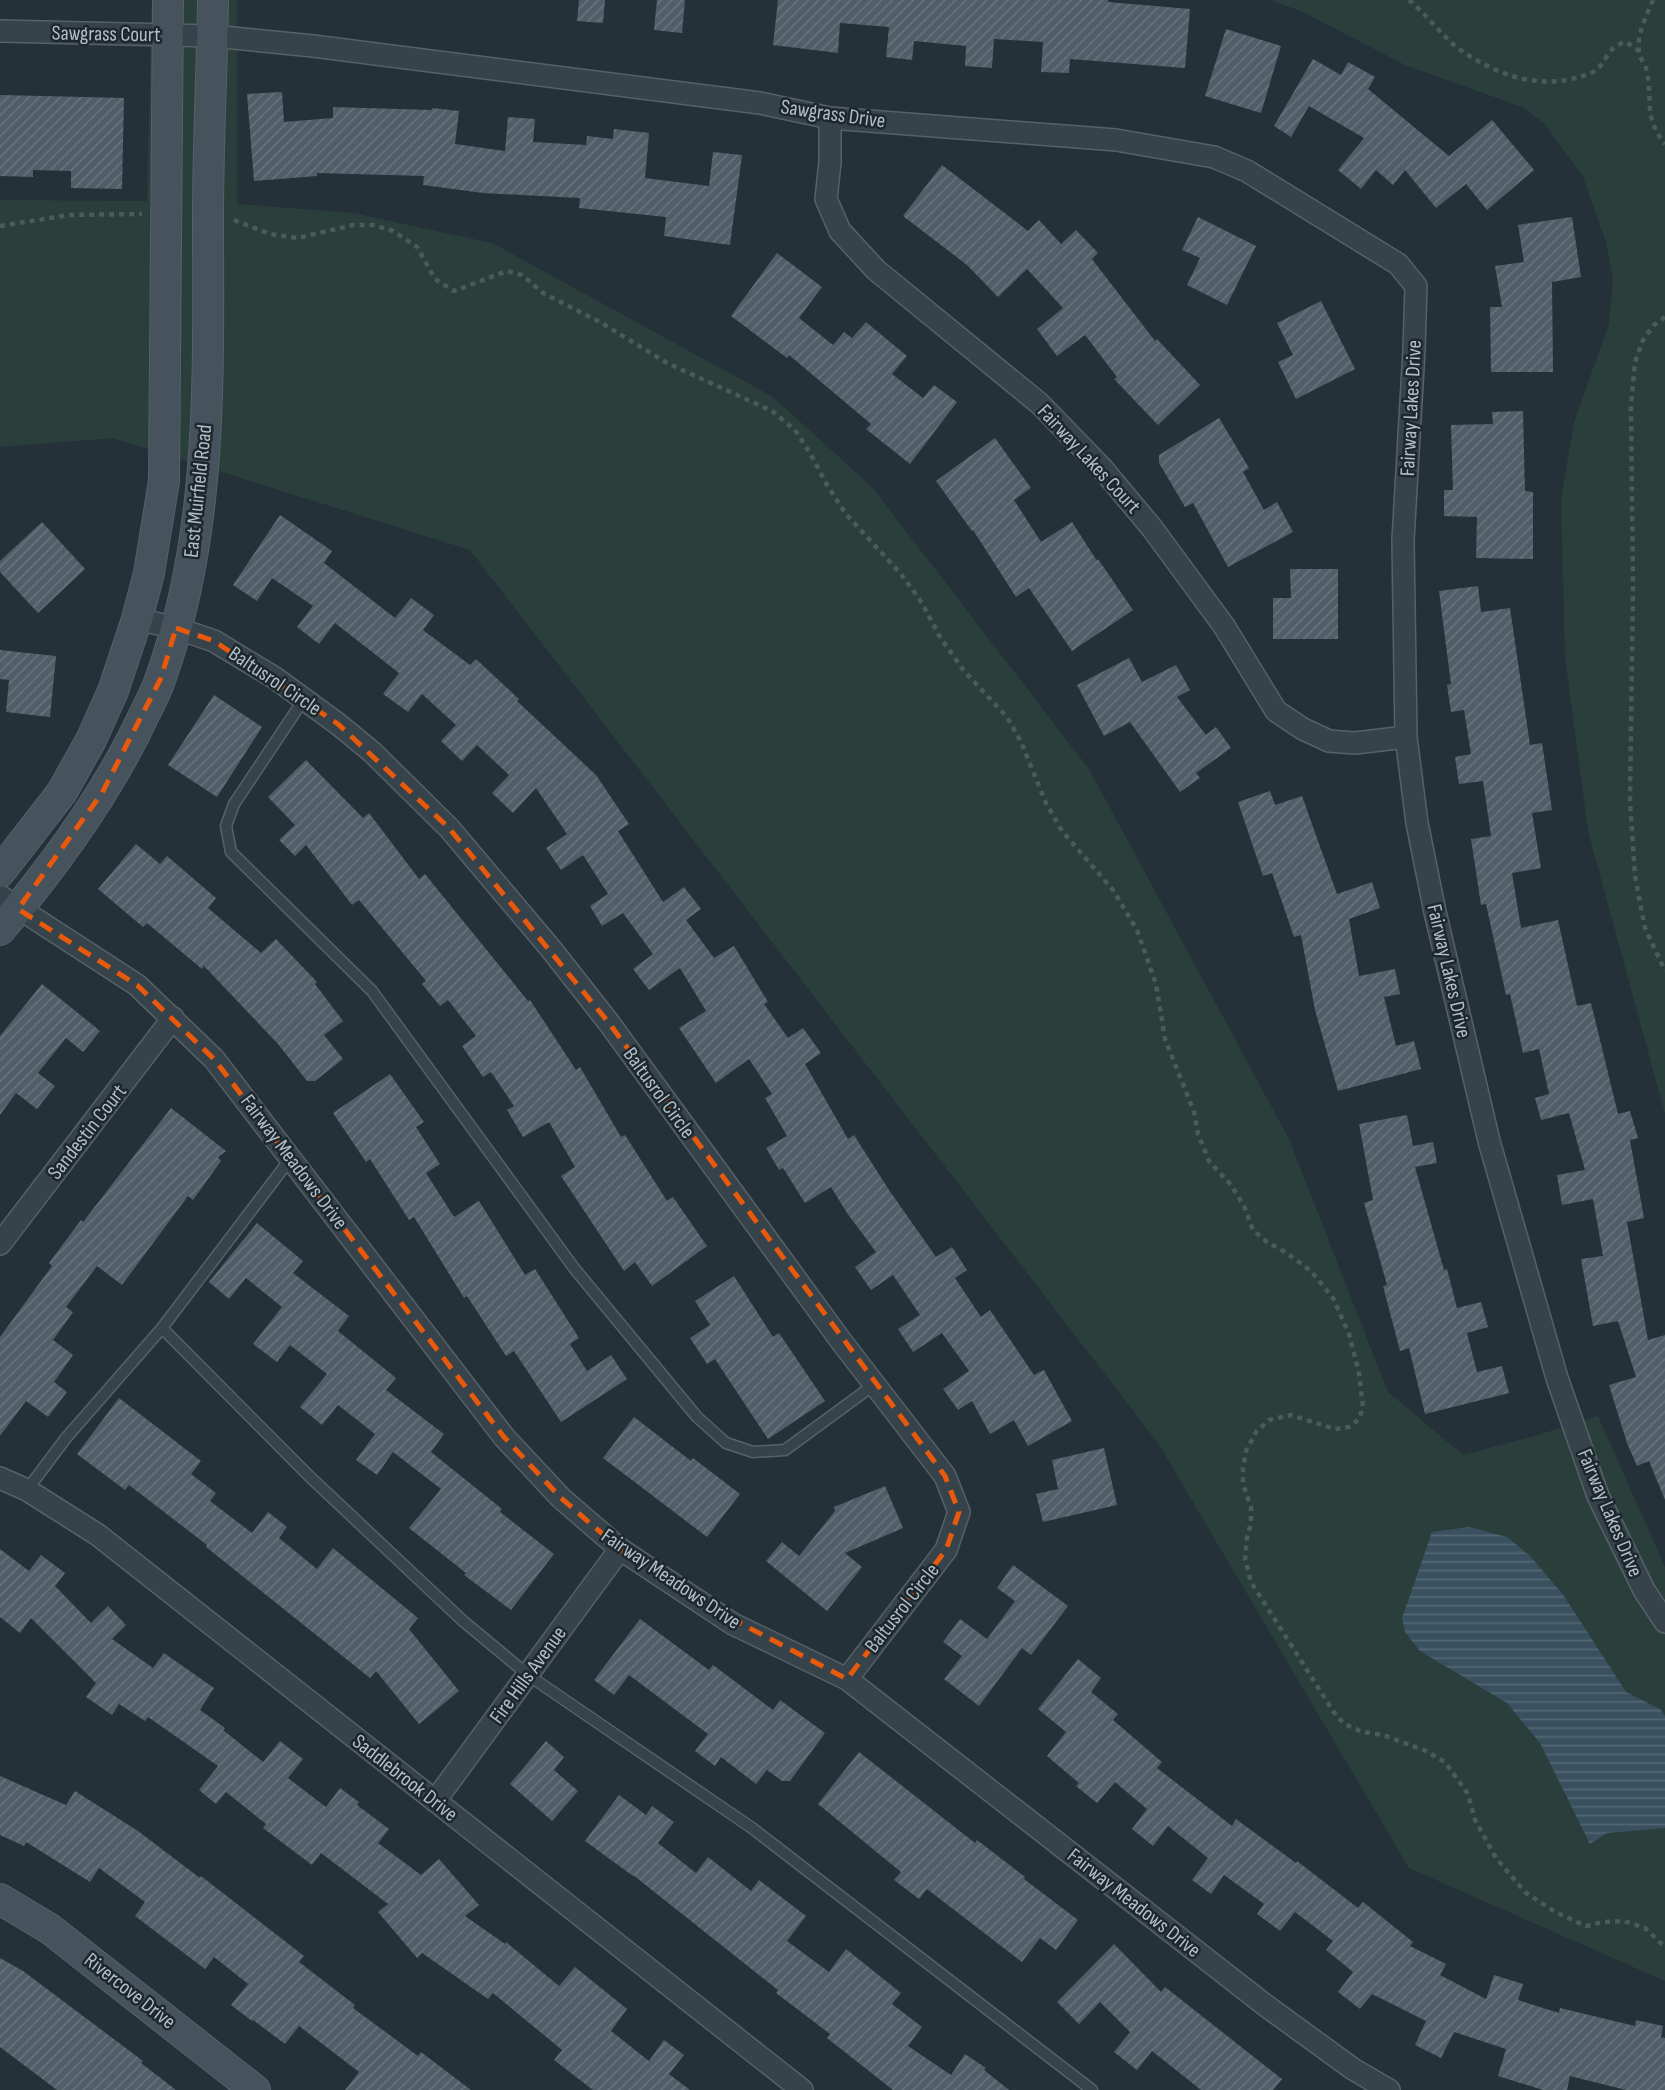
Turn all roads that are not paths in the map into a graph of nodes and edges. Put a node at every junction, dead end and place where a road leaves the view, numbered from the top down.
1 (168, 0) edge
2 (213, 0) edge
3 (0, 31) edge
4 (166, 35) junction
5 (213, 36) junction
6 (830, 118) junction
7 (1416, 286) joint
8 (137, 619) junction
9 (176, 628) junction
10 (304, 699) junction
11 (1406, 737) junction
12 (0, 872) edge
13 (6, 912) edge
14 (173, 1018) junction
15 (291, 1157) junction
16 (0, 1244) edge
17 (162, 1328) junction
18 (875, 1384) junction
19 (0, 1478) edge
20 (27, 1490) junction
21 (620, 1549) junction
22 (1665, 1622) edge
23 (528, 1675) junction
24 (847, 1679) junction
25 (435, 1801) junction
26 (0, 1899) edge
27 (255, 2090) edge
28 (802, 2090) edge
29 (1091, 2090) edge
30 (1389, 2090) edge

1 - 4 street, East Muirfield Road
2 - 5 street, East Muirfield Road
3 - 4 street, Sawgrass Court
4 - 5 street, Sawgrass Court
4 - 8 street, East Muirfield Road
5 - 6 street, Sawgrass Drive
5 - 9 street, East Muirfield Road
6 - 7 street, Sawgrass Drive
6 - 11 street, Fairway Lakes Court
7 - 11 street, Fairway Lakes Drive
8 - 9 street, Baltusrol Circle
8 - 12 street, East Muirfield Road
9 - 10 street, Baltusrol Circle
9 - 13 street, East Muirfield Road
10 - 18 street, Baltusrol Circle
10 - 18 lane
11 - 22 street, Fairway Lakes Drive
13 - 14 street, Fairway Meadows Drive
14 - 15 street, Fairway Meadows Drive
14 - 16 street, Sandestin Court
15 - 17 lane
15 - 21 street, Fairway Meadows Drive
17 - 20 lane
17 - 23 lane
18 - 24 street, Baltusrol Circle
19 - 20 street, Saddlebrook Drive
20 - 25 street, Saddlebrook Drive
21 - 23 street, Fire Hills Avenue
21 - 24 street, Fairway Meadows Drive
23 - 25 street, Fire Hills Avenue
23 - 29 lane
24 - 30 street, Fairway Meadows Drive
25 - 28 street, Saddlebrook Drive
26 - 27 street, Rivercove Drive

